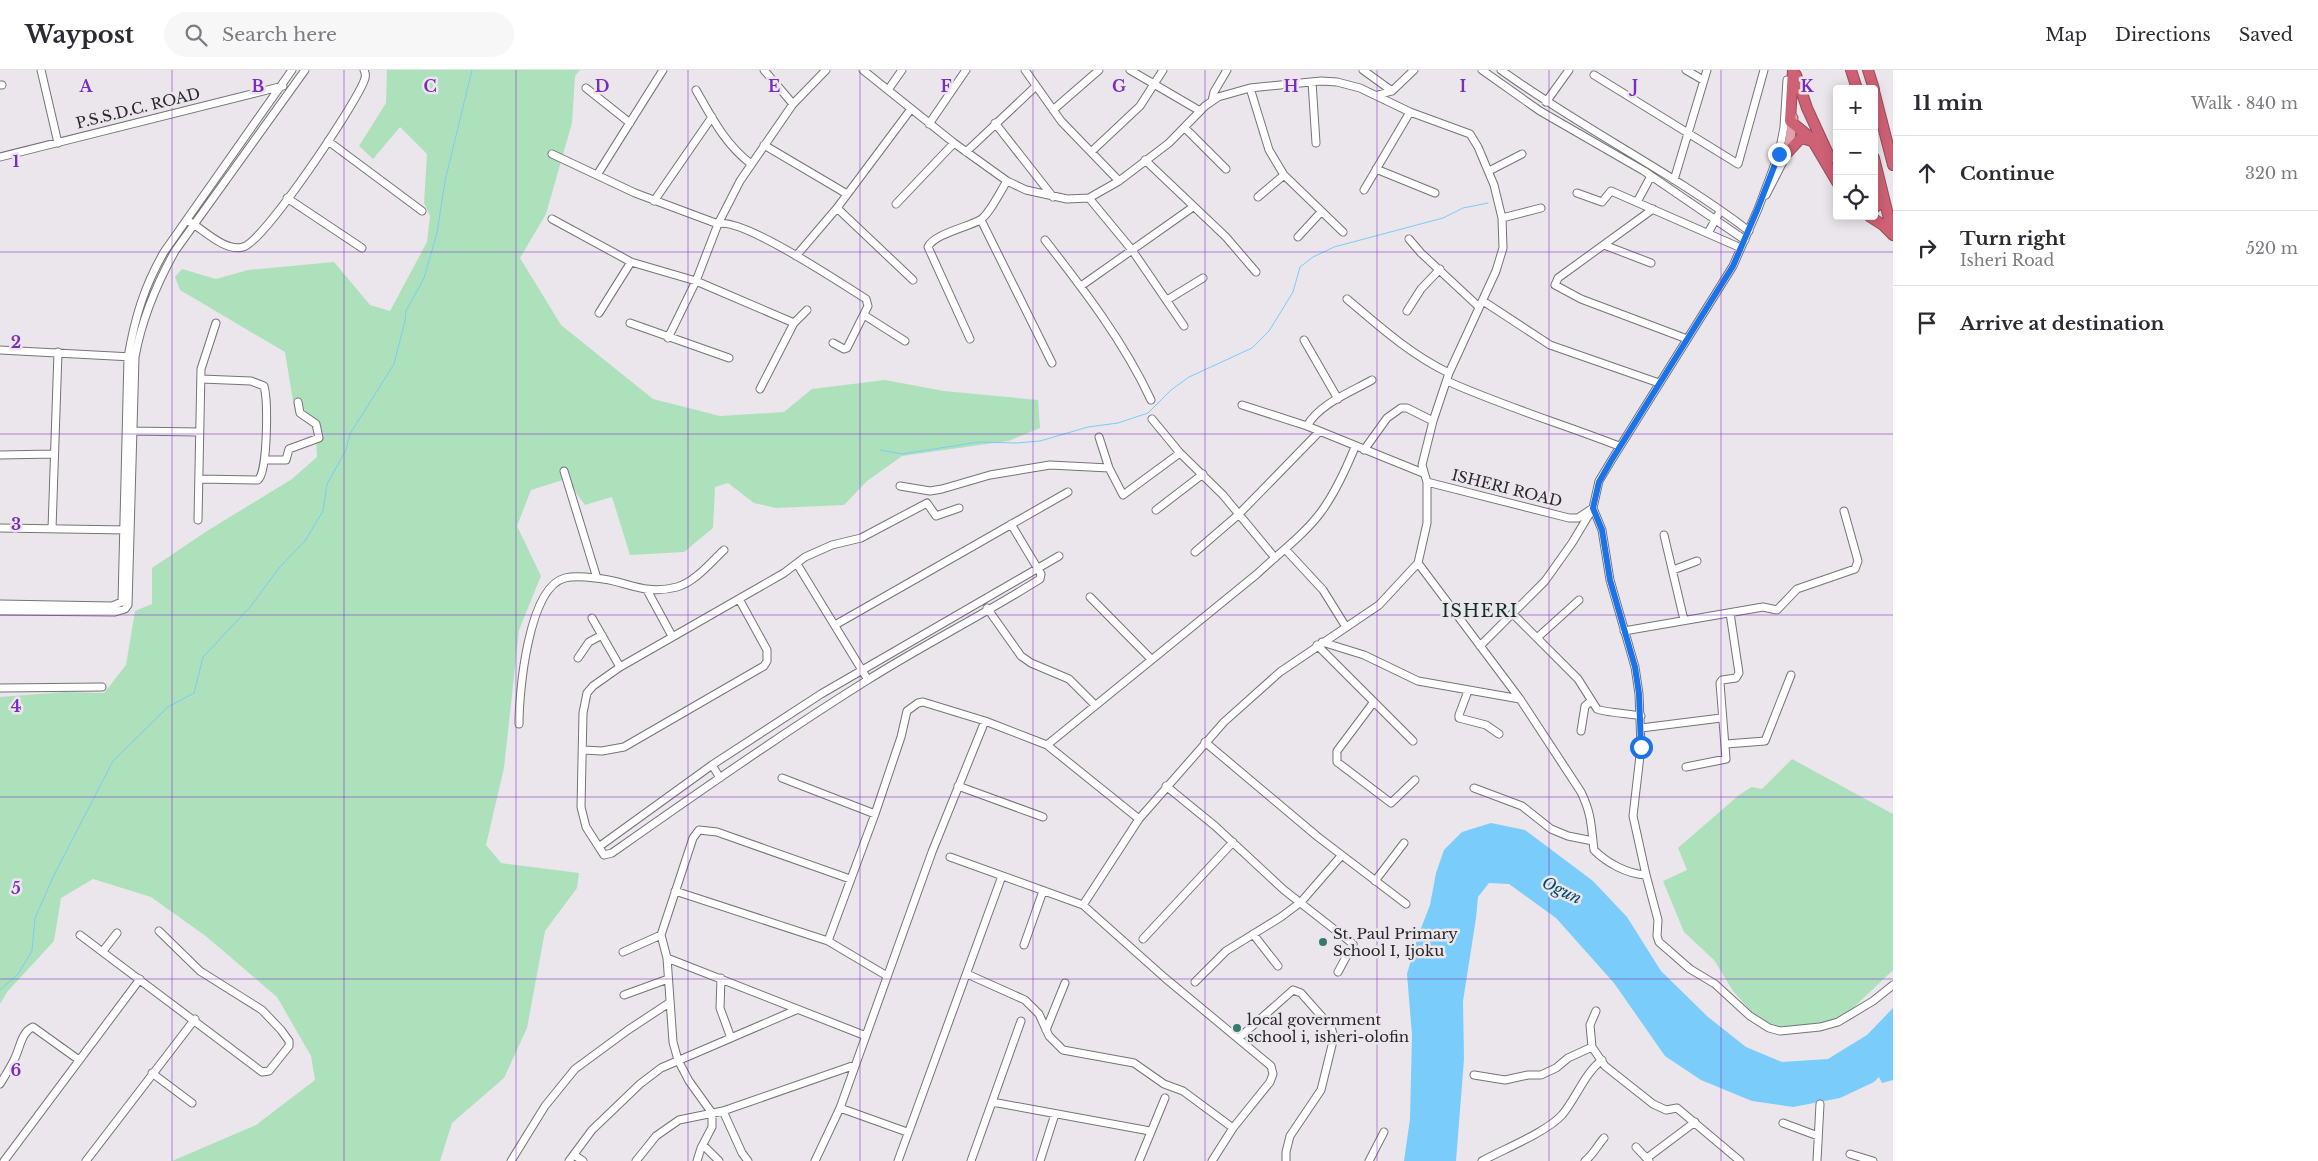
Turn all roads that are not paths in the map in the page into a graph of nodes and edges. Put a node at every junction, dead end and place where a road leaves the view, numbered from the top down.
1 (50, 70) edge
2 (292, 70) edge
3 (305, 70) edge
4 (364, 70) edge
5 (663, 70) edge
6 (764, 70) edge
7 (826, 70) edge
8 (863, 70) edge
9 (902, 70) edge
10 (966, 70) edge
11 (1025, 70) edge
12 (1099, 70) edge
13 (1130, 70) edge
14 (1163, 70) edge
15 (1227, 70) edge
16 (1363, 70) edge
17 (1414, 70) edge
18 (1482, 70) edge
19 (1501, 70) edge
20 (1570, 70) edge
21 (1686, 70) edge
22 (1706, 70) edge
23 (1764, 70) edge
24 (1851, 70) edge
25 (1868, 70) edge
26 (42, 71) edge
27 (1792, 73) edge
28 (1594, 75) dead end
29 (1703, 80) junction
30 (1312, 82) junction
31 (1155, 84) junction
32 (1855, 85) edge
33 (1872, 85) edge
34 (283, 86) junction
35 (1036, 86) junction
36 (586, 88) dead end
37 (1250, 88) junction
38 (292, 90) junction
39 (696, 90) dead end
40 (888, 90) junction
41 (1392, 91) junction
42 (1378, 95) junction
43 (1212, 101) junction
44 (1546, 102) junction
45 (793, 104) junction
46 (1878, 106) edge
47 (911, 109) junction
48 (1052, 110) junction
49 (1200, 111) junction
50 (1410, 112) junction
51 (1563, 113) junction
52 (712, 118) junction
53 (1558, 122) junction
54 (630, 123) junction
55 (995, 123) junction
56 (929, 124) junction
57 (1793, 125) junction
58 (1185, 128) junction
59 (1686, 133) junction
60 (328, 141) junction
61 (1813, 142) junction
62 (58, 143) junction
63 (954, 143) junction
64 (1316, 143) dead end
65 (764, 145) junction
66 (966, 152) junction
67 (1091, 152) junction
68 (1788, 152) junction
69 (552, 154) dead end
70 (1522, 154) dead end
71 (0, 157) edge
72 (1145, 160) junction
73 (1833, 162) edge
74 (750, 164) junction
75 (1893, 165) edge
76 (1226, 169) dead end
77 (1376, 169) junction
78 (1489, 171) junction
79 (1878, 174) joint
80 (597, 175) junction
81 (1833, 175) edge
82 (1284, 176) junction
83 (1651, 176) junction
84 (1674, 180) junction
85 (1007, 181) junction
86 (1119, 181) junction
87 (1364, 190) dead end
88 (1435, 193) dead end
89 (1578, 193) dead end
90 (847, 194) junction
91 (1053, 197) junction
92 (1258, 197) dead end
93 (288, 198) junction
94 (1089, 198) junction
95 (654, 201) junction
96 (1637, 202) junction
97 (1878, 202) edge
98 (896, 204) dead end
99 (1193, 206) junction
100 (837, 208) junction
101 (1541, 208) dead end
102 (1758, 208) junction
103 (1653, 209) junction
104 (1721, 210) junction
105 (422, 211) dead end
106 (1322, 212) junction
107 (1502, 218) junction
108 (552, 219) dead end
109 (1715, 219) junction
110 (982, 220) junction
111 (1876, 220) edge
112 (190, 222) junction
113 (718, 224) junction
114 (1749, 231) junction
115 (1343, 232) dead end
116 (1708, 233) junction
117 (1893, 236) edge
118 (1298, 237) dead end
119 (1410, 239) dead end
120 (1045, 240) dead end
121 (1745, 240) junction
122 (1604, 245) junction
123 (362, 248) dead end
124 (1741, 248) junction
125 (1132, 250) junction
126 (796, 256) junction
127 (631, 262) junction
128 (1652, 263) dead end
129 (1440, 268) junction
130 (1256, 272) dead end
131 (1203, 278) dead end
132 (913, 280) dead end
133 (696, 281) junction
134 (1081, 286) junction
135 (1347, 299) dead end
136 (1167, 300) junction
137 (1481, 304) junction
138 (807, 310) dead end
139 (1406, 311) dead end
140 (598, 313) dead end
141 (864, 315) junction
142 (216, 323) dead end
143 (630, 323) dead end
144 (794, 323) junction
145 (1184, 326) dead end
146 (668, 338) junction
147 (970, 339) dead end
148 (1687, 339) junction
149 (1304, 340) dead end
150 (904, 341) dead end
151 (833, 343) dead end
152 (0, 350) edge
153 (58, 352) junction
154 (132, 357) junction
155 (730, 358) dead end
156 (1052, 363) dead end
157 (1449, 373) junction
158 (201, 379) junction
159 (1372, 380) dead end
160 (1447, 381) junction
161 (1659, 383) junction
162 (760, 389) dead end
163 (1338, 399) junction
164 (1151, 400) dead end
165 (298, 402) dead end
166 (1242, 405) dead end
167 (1152, 419) dead end
168 (1433, 421) junction
169 (1307, 426) junction
170 (130, 431) junction
171 (199, 432) junction
172 (1319, 432) junction
173 (1099, 437) dead end
174 (1619, 446) junction
175 (1355, 447) junction
176 (1364, 450) junction
177 (1180, 453) junction
178 (54, 454) junction
179 (0, 455) edge
180 (265, 460) junction
181 (1109, 468) junction
182 (564, 471) dead end
183 (1423, 473) junction
184 (1203, 474) junction
185 (199, 479) junction
186 (1427, 482) junction
187 (900, 486) dead end
188 (1068, 492) dead end
189 (959, 508) dead end
190 (1593, 508) junction
191 (1156, 510) dead end
192 (1844, 511) dead end
193 (1238, 515) junction
194 (198, 520) dead end
195 (1011, 524) junction
196 (0, 528) edge
197 (52, 529) junction
198 (127, 530) junction
199 (1664, 535) dead end
200 (1284, 549) junction
201 (724, 550) dead end
202 (1195, 552) dead end
203 (1059, 556) dead end
204 (1274, 558) junction
205 (1698, 561) dead end
206 (1418, 562) junction
207 (797, 564) junction
208 (1037, 568) junction
209 (1673, 570) junction
210 (597, 578) junction
211 (647, 590) junction
212 (1090, 597) dead end
213 (739, 598) junction
214 (1579, 600) dead end
215 (983, 601) junction
216 (0, 604) edge
217 (123, 605) junction
218 (0, 611) edge
219 (990, 611) junction
220 (1730, 613) junction
221 (1513, 614) junction
222 (592, 618) dead end
223 (1684, 620) junction
224 (835, 625) junction
225 (1346, 627) junction
226 (1624, 631) junction
227 (602, 635) junction
228 (672, 636) junction
229 (1538, 637) junction
230 (1320, 644) junction
231 (1480, 646) junction
232 (578, 658) dead end
233 (1151, 659) junction
234 (620, 667) junction
235 (862, 670) junction
236 (1792, 676) dead end
237 (868, 680) junction
238 (102, 687) dead end
239 (0, 688) edge
240 (1468, 691) junction
241 (1520, 699) junction
242 (1591, 700) junction
243 (1373, 703) junction
244 (1095, 705) junction
245 (1641, 716) junction
246 (1721, 718) junction
247 (985, 721) junction
248 (519, 724) dead end
249 (1642, 728) junction
250 (1581, 731) dead end
251 (1499, 734) dead end
252 (1413, 741) dead end
253 (1206, 742) junction
254 (1726, 744) junction
255 (1047, 745) junction
256 (583, 750) junction
257 (712, 765) junction
258 (1686, 767) dead end
259 (720, 778) junction
260 (782, 778) dead end
261 (1415, 780) dead end
262 (958, 786) junction
263 (1166, 786) junction
264 (1474, 788) dead end
265 (875, 814) junction
266 (1043, 817) dead end
267 (1139, 819) junction
268 (1593, 841) junction
269 (1233, 842) junction
270 (1404, 843) dead end
271 (600, 846) junction
272 (1341, 856) junction
273 (950, 857) dead end
274 (1646, 875) junction
275 (1002, 876) junction
276 (850, 879) junction
277 (1375, 881) junction
278 (675, 891) junction
279 (1043, 891) junction
280 (1301, 902) junction
281 (1406, 904) dead end
282 (1083, 905) junction
283 (159, 931) dead end
284 (117, 933) dead end
285 (1253, 934) junction
286 (80, 935) dead end
287 (661, 936) junction
288 (1143, 939) dead end
289 (828, 941) junction
290 (1024, 945) dead end
291 (104, 951) junction
292 (623, 952) dead end
293 (667, 958) junction
294 (1278, 966) dead end
295 (1338, 972) dead end
296 (967, 974) junction
297 (887, 976) junction
298 (721, 978) junction
299 (140, 979) junction
300 (668, 979) junction
301 (1195, 982) dead end
302 (1065, 983) dead end
303 (1893, 985) edge
304 (624, 995) dead end
305 (669, 1003) junction
306 (796, 1010) junction
307 (1596, 1011) dead end
308 (194, 1019) junction
309 (1021, 1021) dead end
310 (1046, 1030) junction
311 (866, 1036) junction
312 (1240, 1037) junction
313 (731, 1038) junction
314 (1592, 1047) junction
315 (79, 1060) junction
316 (678, 1060) junction
317 (1602, 1060) junction
318 (855, 1065) junction
319 (152, 1073) junction
320 (1474, 1075) dead end
321 (0, 1084) edge
322 (1165, 1098) dead end
323 (192, 1102) dead end
324 (992, 1102) junction
325 (1820, 1104) dead end
326 (840, 1108) junction
327 (723, 1110) junction
328 (712, 1113) junction
329 (1055, 1114) junction
330 (1695, 1122) junction
331 (1783, 1123) dead end
332 (1233, 1128) junction
333 (1150, 1131) junction
334 (908, 1132) junction
335 (1384, 1132) dead end
336 (1818, 1136) junction
337 (1604, 1138) dead end
338 (703, 1145) junction
339 (1636, 1147) dead end
340 (1850, 1154) dead end
341 (0, 1158) edge
342 (572, 1158) edge
343 (1648, 1160) edge
344 (4, 1161) edge
345 (86, 1161) edge
346 (511, 1161) edge
347 (583, 1161) edge
348 (636, 1161) edge
349 (697, 1161) edge
350 (719, 1161) edge
351 (748, 1161) edge
352 (815, 1161) edge
353 (898, 1161) edge
354 (971, 1161) edge
355 (1040, 1161) edge
356 (1139, 1161) edge
357 (1212, 1161) edge
358 (1286, 1161) edge
359 (1369, 1161) edge
360 (1482, 1161) edge
361 (1585, 1161) edge
362 (1740, 1161) edge
363 (1817, 1161) edge
364 (1873, 1161) edge

1 - 26 street
2 - 34 street
3 - 38 street
4 - 60 street
5 - 54 street
6 - 45 street
7 - 45 street
8 - 40 street
9 - 40 street
10 - 56 street
11 - 35 street
12 - 48 street
13 - 31 street
14 - 31 street
15 - 43 street
16 - 41 street
17 - 41 street
18 - 53 street
19 - 44 street
20 - 44 street
21 - 29 street
22 - 29 street
23 - 59 street
24 - 32 highway
25 - 33 highway
26 - 62 street
27 - 57 highway
27 - 73 highway
27 - 102 street
28 - 59 street
29 - 59 street
30 - 37 street
30 - 42 street
30 - 64 street
31 - 49 street
31 - 67 street
34 - 38 street
34 - 62 street, P.S.S.D.C. ROAD
34 - 112 street
35 - 48 street
35 - 55 street
36 - 54 street
37 - 43 street
37 - 82 street
38 - 112 street
39 - 52 street
40 - 47 street
41 - 42 street
42 - 50 street
43 - 49 street
44 - 51 street
45 - 65 street
46 - 75 highway
47 - 56 street
47 - 90 street
48 - 67 street
49 - 58 street
50 - 77 street
50 - 78 street
51 - 53 street
51 - 84 street
52 - 74 street
52 - 95 street
53 - 83 street
54 - 80 street
55 - 66 street
55 - 91 street
56 - 63 street
57 - 61 highway
57 - 68 main road
58 - 72 street
58 - 76 street
59 - 84 street
60 - 93 street
60 - 105 street
61 - 68 highway
61 - 81 highway
62 - 71 street, P.S.S.D.C. ROAD
63 - 66 street
63 - 98 street
65 - 74 street
65 - 90 street
66 - 85 street
67 - 86 street
68 - 102 street
69 - 80 street
70 - 78 street
72 - 86 street
72 - 99 street
74 - 113 street
77 - 87 street
77 - 88 street
78 - 107 street
79 - 97 highway
79 - 117 highway
80 - 95 street
82 - 92 street
82 - 106 street
83 - 96 street
83 - 109 street
84 - 104 street
85 - 91 street
85 - 110 street
86 - 94 street
89 - 96 street
90 - 100 street
91 - 94 street
93 - 112 street
93 - 123 street
94 - 125 street
95 - 113 street
96 - 103 street
99 - 125 street
99 - 130 street
100 - 126 street
100 - 132 street
101 - 107 street
102 - 114 street
103 - 116 street
103 - 122 street
104 - 109 street
104 - 114 street
106 - 115 street
106 - 118 street
107 - 137 street
108 - 127 street
109 - 116 street
109 - 121 street
110 - 147 street
110 - 156 street
111 - 117 highway
112 - 154 street
113 - 126 street
113 - 133 street
114 - 121 street
116 - 124 street
119 - 129 street
120 - 134 street
121 - 124 street
122 - 128 street
122 - 148 street
124 - 148 street
125 - 134 street
125 - 136 street
126 - 141 street
127 - 133 street
127 - 140 street
129 - 137 street
129 - 139 street
131 - 136 street
133 - 144 street
133 - 146 street
134 - 164 street
135 - 157 street
136 - 145 street
137 - 157 street
137 - 161 street
138 - 144 street
141 - 150 street
141 - 151 street
142 - 158 street
143 - 146 street
144 - 162 street
146 - 155 street
148 - 161 street
149 - 163 street
152 - 153 street
153 - 154 street
153 - 178 street
154 - 170 street
157 - 160 street
158 - 171 street
158 - 180 street
159 - 163 street
160 - 168 street
160 - 174 street
161 - 174 street
163 - 169 street
165 - 180 street
166 - 169 street
167 - 177 street
168 - 176 street
168 - 183 street
169 - 172 street
170 - 171 street
170 - 198 street
171 - 185 street
172 - 175 street
172 - 193 street
173 - 181 street
174 - 190 street
175 - 176 street
175 - 200 street
176 - 183 street
177 - 181 street
177 - 184 street
178 - 179 street
178 - 197 street
180 - 185 street
181 - 187 street
182 - 210 street
183 - 186 street
184 - 191 street
184 - 193 street
185 - 194 street
186 - 190 street, ISHERI ROAD
186 - 206 street
188 - 195 street
189 - 207 street
190 - 221 street
190 - 226 street
192 - 220 street
193 - 202 street
193 - 204 street
195 - 208 street
195 - 224 street
196 - 197 street
197 - 198 street
198 - 217 street
199 - 209 street
200 - 204 street
200 - 225 street
201 - 211 street
203 - 208 street
204 - 233 street
205 - 209 street
206 - 225 street
206 - 231 street
207 - 213 street
207 - 224 street
208 - 215 street
208 - 219 street
209 - 223 street
210 - 211 street
210 - 248 street
211 - 228 street
212 - 233 street
213 - 228 street
213 - 256 street
214 - 229 street
215 - 219 street
215 - 235 street
216 - 217 street
217 - 218 street
219 - 237 street
219 - 244 street
220 - 223 street
220 - 246 street
221 - 229 street
221 - 231 street
222 - 227 street
223 - 226 street
224 - 235 street
225 - 230 street
226 - 245 street
227 - 232 street
227 - 234 street
228 - 234 street
229 - 242 street
230 - 240 street
230 - 243 street
230 - 253 street
231 - 241 street
233 - 244 street
234 - 256 street
235 - 237 street
235 - 257 street
236 - 254 street
237 - 259 street
238 - 239 street
240 - 241 street
240 - 251 street
241 - 268 street
242 - 245 street
242 - 250 street
243 - 252 street
243 - 261 street
244 - 255 street
245 - 249 street
246 - 249 street
246 - 254 street
247 - 255 street
247 - 262 street
247 - 265 street
249 - 274 street
253 - 263 street
253 - 272 street
254 - 258 street
255 - 267 street
256 - 271 street
257 - 259 street
257 - 271 street
259 - 271 street
260 - 265 street
262 - 266 street
262 - 297 street
263 - 267 street
263 - 269 street
264 - 268 street
265 - 276 street
267 - 282 street
268 - 274 street
269 - 280 street
269 - 288 street
270 - 277 street
272 - 277 street
272 - 280 street
273 - 275 street
274 - 303 street
275 - 279 street
275 - 296 street
276 - 278 street
276 - 289 street
277 - 281 street
278 - 287 street
278 - 289 street
279 - 282 street
279 - 290 street
280 - 285 street
280 - 295 street
282 - 312 street
283 - 308 street
284 - 291 street
285 - 294 street
285 - 301 street
286 - 291 street
287 - 292 street
287 - 293 street
289 - 297 street
291 - 299 street
293 - 298 street
293 - 300 street
296 - 310 street
296 - 334 street
297 - 311 street
298 - 306 street
298 - 313 street
299 - 308 street
299 - 315 street
300 - 304 street
300 - 305 street
302 - 310 street
305 - 316 street
305 - 346 street
306 - 311 street
306 - 313 street
307 - 314 street
308 - 319 street
309 - 324 street
310 - 332 street
311 - 318 street
312 - 332 street
312 - 358 street
313 - 316 street
314 - 317 street
314 - 320 street
315 - 321 street
315 - 344 street
316 - 328 street
316 - 342 street
317 - 330 street
317 - 360 street
318 - 326 street
318 - 327 street
319 - 323 street
319 - 345 street
322 - 333 street
324 - 329 street
324 - 354 street
325 - 336 street
326 - 334 street
326 - 352 street
327 - 328 street
327 - 351 street
328 - 338 street
328 - 348 street
329 - 333 street
329 - 355 street
330 - 343 street
330 - 362 street
331 - 336 street
332 - 357 street
333 - 356 street
334 - 353 street
335 - 359 street
336 - 363 street
337 - 361 street
338 - 349 street
338 - 350 street
339 - 343 street
340 - 364 street
341 - 344 street
342 - 347 street

